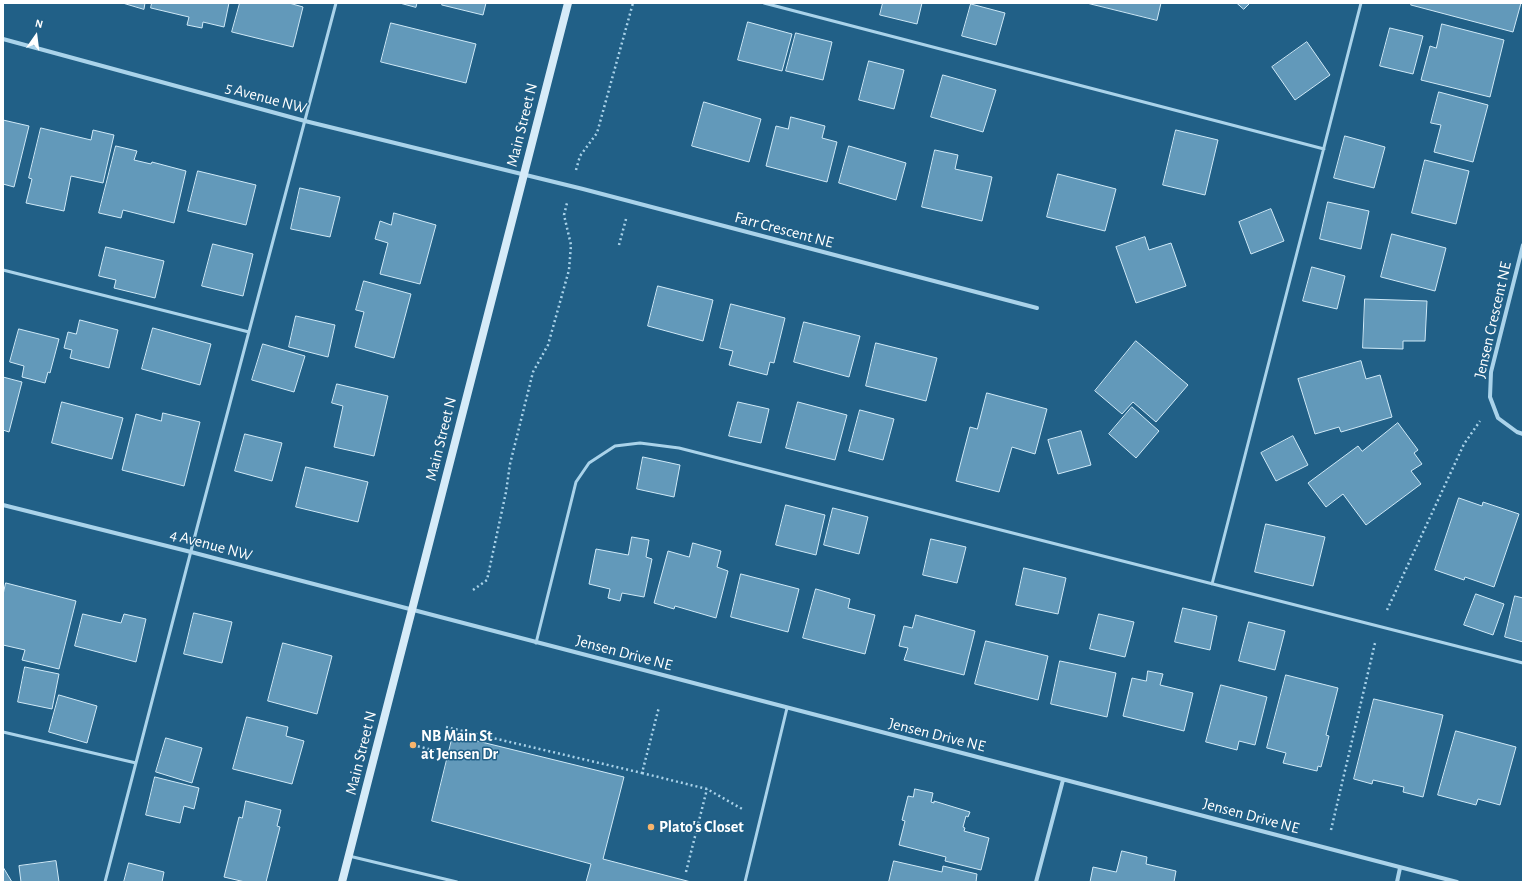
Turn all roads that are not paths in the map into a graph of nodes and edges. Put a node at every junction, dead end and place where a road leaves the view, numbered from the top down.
1 (336, 3) edge
2 (568, 3) edge
3 (764, 3) edge
4 (1361, 3) edge
5 (3, 39) edge
6 (305, 121) junction
7 (1324, 149) junction
8 (524, 174) junction
9 (1523, 245) edge
10 (3, 270) edge
11 (1037, 308) dead end
12 (249, 332) junction
13 (1523, 434) edge
14 (3, 505) edge
15 (191, 552) junction
16 (1212, 584) junction
17 (412, 611) junction
18 (536, 643) junction
19 (1523, 663) edge
20 (787, 708) junction
21 (3, 732) edge
22 (136, 763) junction
23 (1063, 780) junction
24 (349, 856) junction
25 (1400, 868) junction
26 (105, 882) edge
27 (342, 882) edge
28 (457, 882) edge
29 (745, 882) edge
30 (1036, 882) edge
31 (1397, 882) edge
32 (1457, 882) edge

1 - 6 lane
2 - 8 main road, Main Street N
3 - 7 lane
4 - 7 lane
5 - 6 street, 5 Avenue NW
6 - 8 street, 5 Avenue NW
6 - 12 lane
7 - 16 lane
8 - 11 street, Farr Crescent NE
8 - 17 main road, Main Street N
9 - 13 street, Jensen Crescent NE
10 - 12 lane
12 - 15 lane
14 - 15 street, 4 Avenue NW
15 - 17 street, 4 Avenue NW
15 - 22 lane
16 - 18 lane
16 - 19 lane
17 - 18 street, Jensen Drive NE
17 - 24 main road, Main Street N
18 - 20 street, Jensen Drive NE
20 - 23 street, Jensen Drive NE
20 - 29 lane
21 - 22 lane
22 - 26 lane
23 - 25 street, Jensen Drive NE
23 - 30 street
24 - 27 main road, Main Street N
24 - 28 lane
25 - 31 street
25 - 32 street, Jensen Drive NE

